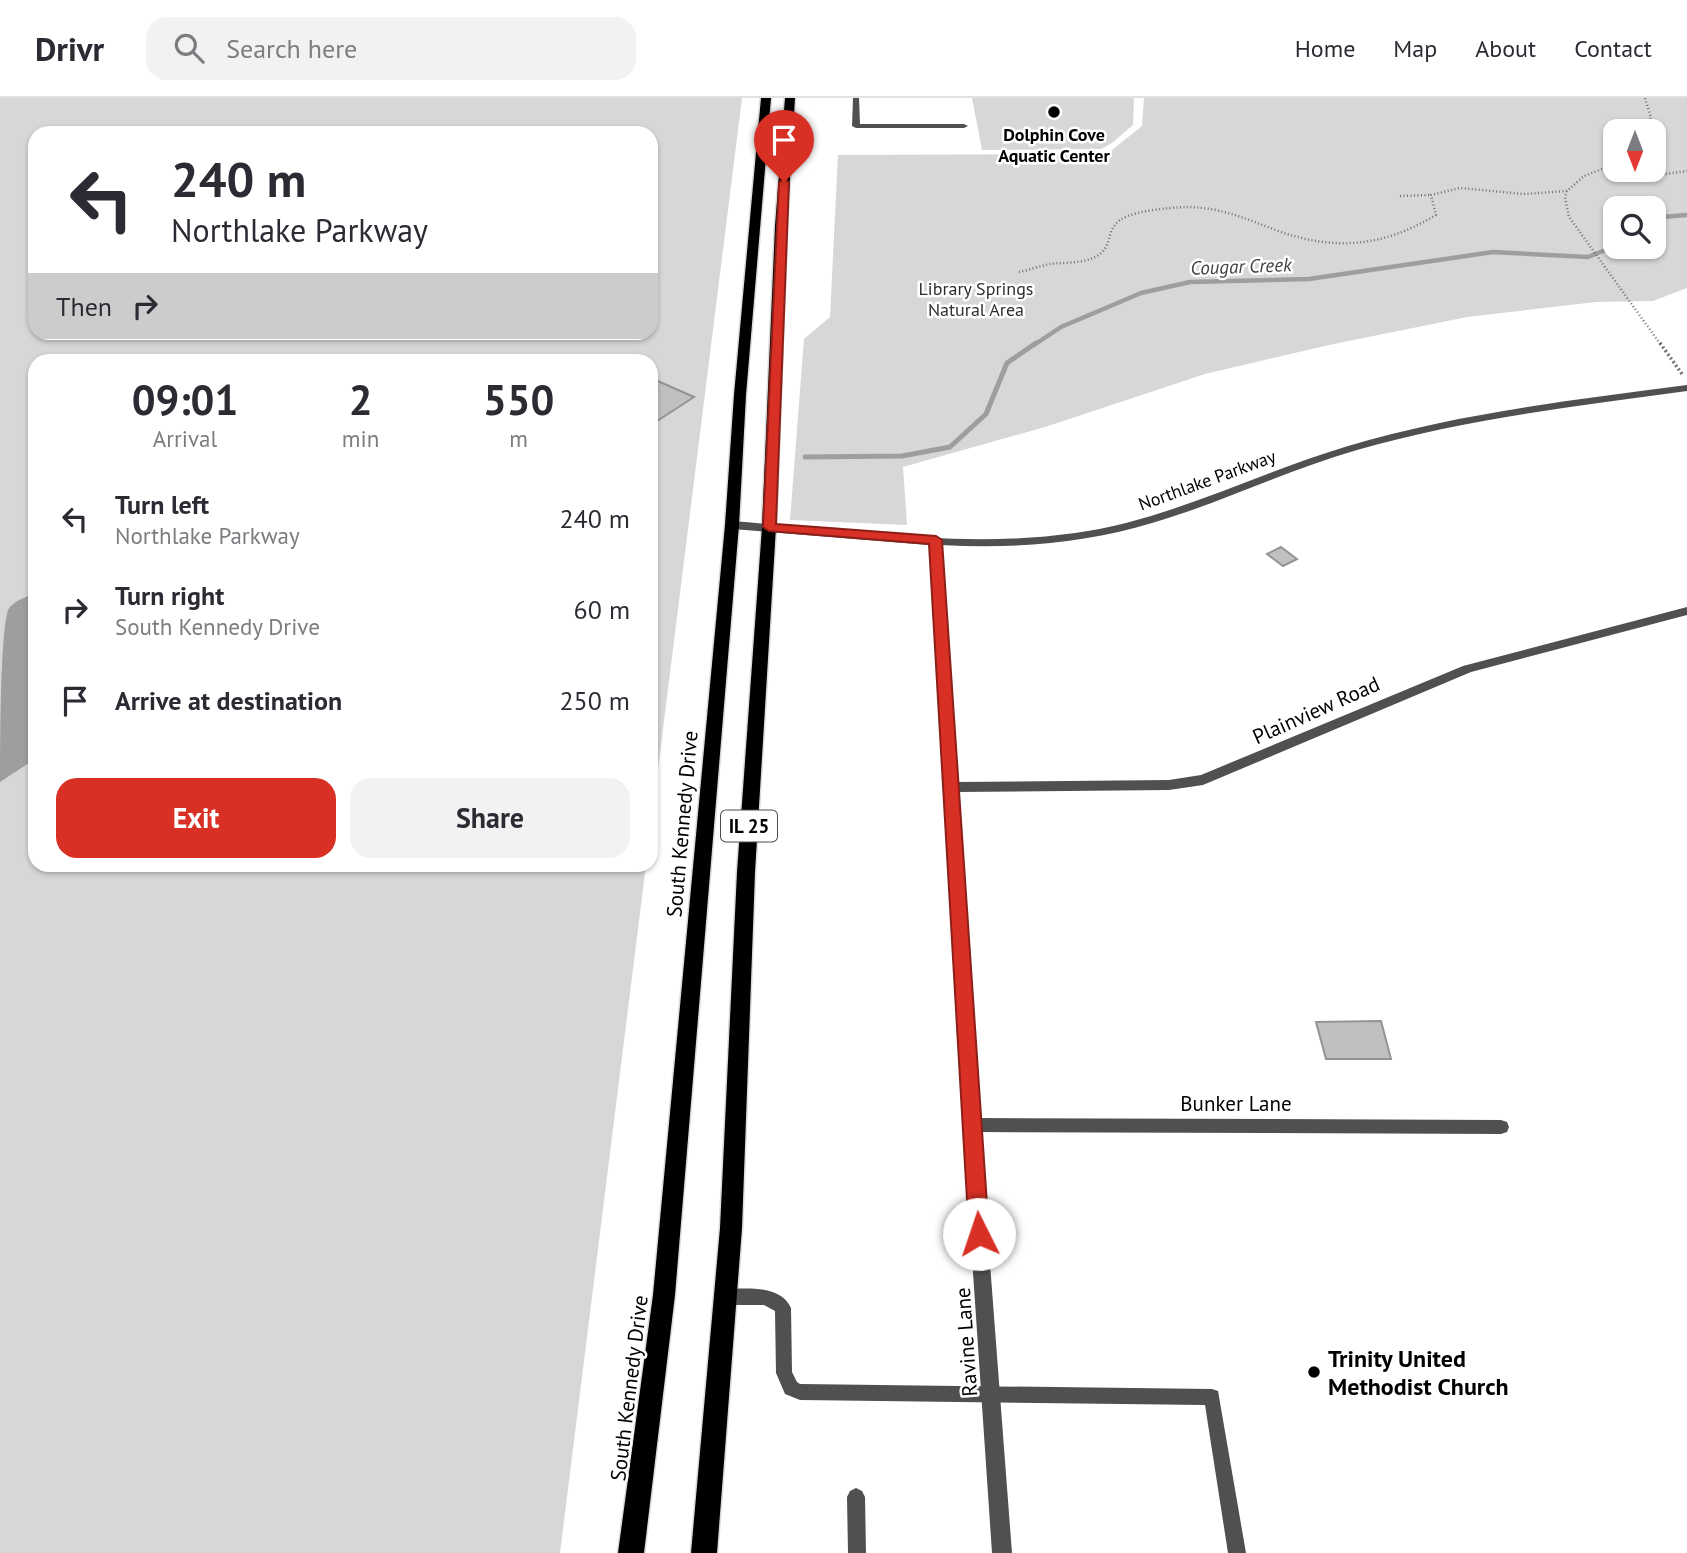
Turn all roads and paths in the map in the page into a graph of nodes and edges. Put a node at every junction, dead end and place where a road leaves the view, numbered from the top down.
1 (766, 98) edge
2 (790, 98) edge
3 (856, 98) edge
4 (1645, 98) edge
5 (1650, 119) edge
6 (964, 126) dead end
7 (1603, 169) edge
8 (1687, 171) edge
9 (1666, 174) edge
10 (1567, 191) junction
11 (1400, 195) dead end
12 (1432, 195) junction
13 (1019, 272) dead end
14 (1687, 379) edge
15 (1687, 388) edge
16 (732, 525) junction
17 (769, 527) junction
18 (936, 540) junction
19 (1687, 611) edge
20 (952, 788) junction
21 (971, 1125) junction
22 (1501, 1127) dead end
23 (726, 1297) junction
24 (991, 1396) junction
25 (856, 1497) dead end
26 (631, 1553) edge
27 (704, 1553) edge
28 (857, 1553) edge
29 (1002, 1553) edge
30 (1237, 1553) edge

1 - 16 main road, South Kennedy Drive / IL 25
2 - 17 main road, IL 25
3 - 6 lane
4 - 5 path
7 - 10 path
8 - 9 path
10 - 12 path
10 - 14 path
11 - 12 path
12 - 13 path
15 - 18 street, Northlake Parkway
16 - 17 street, Northlake Parkway
16 - 26 main road, South Kennedy Drive / IL 25
17 - 18 street, Northlake Parkway
17 - 23 main road, IL 25
18 - 20 street, Ravine Lane
19 - 20 street, Plainview Road
20 - 21 street, Ravine Lane
21 - 22 street, Bunker Lane
21 - 24 street, Ravine Lane
23 - 24 lane
23 - 27 main road, IL 25
24 - 29 street, Ravine Lane
24 - 30 lane
25 - 28 lane

